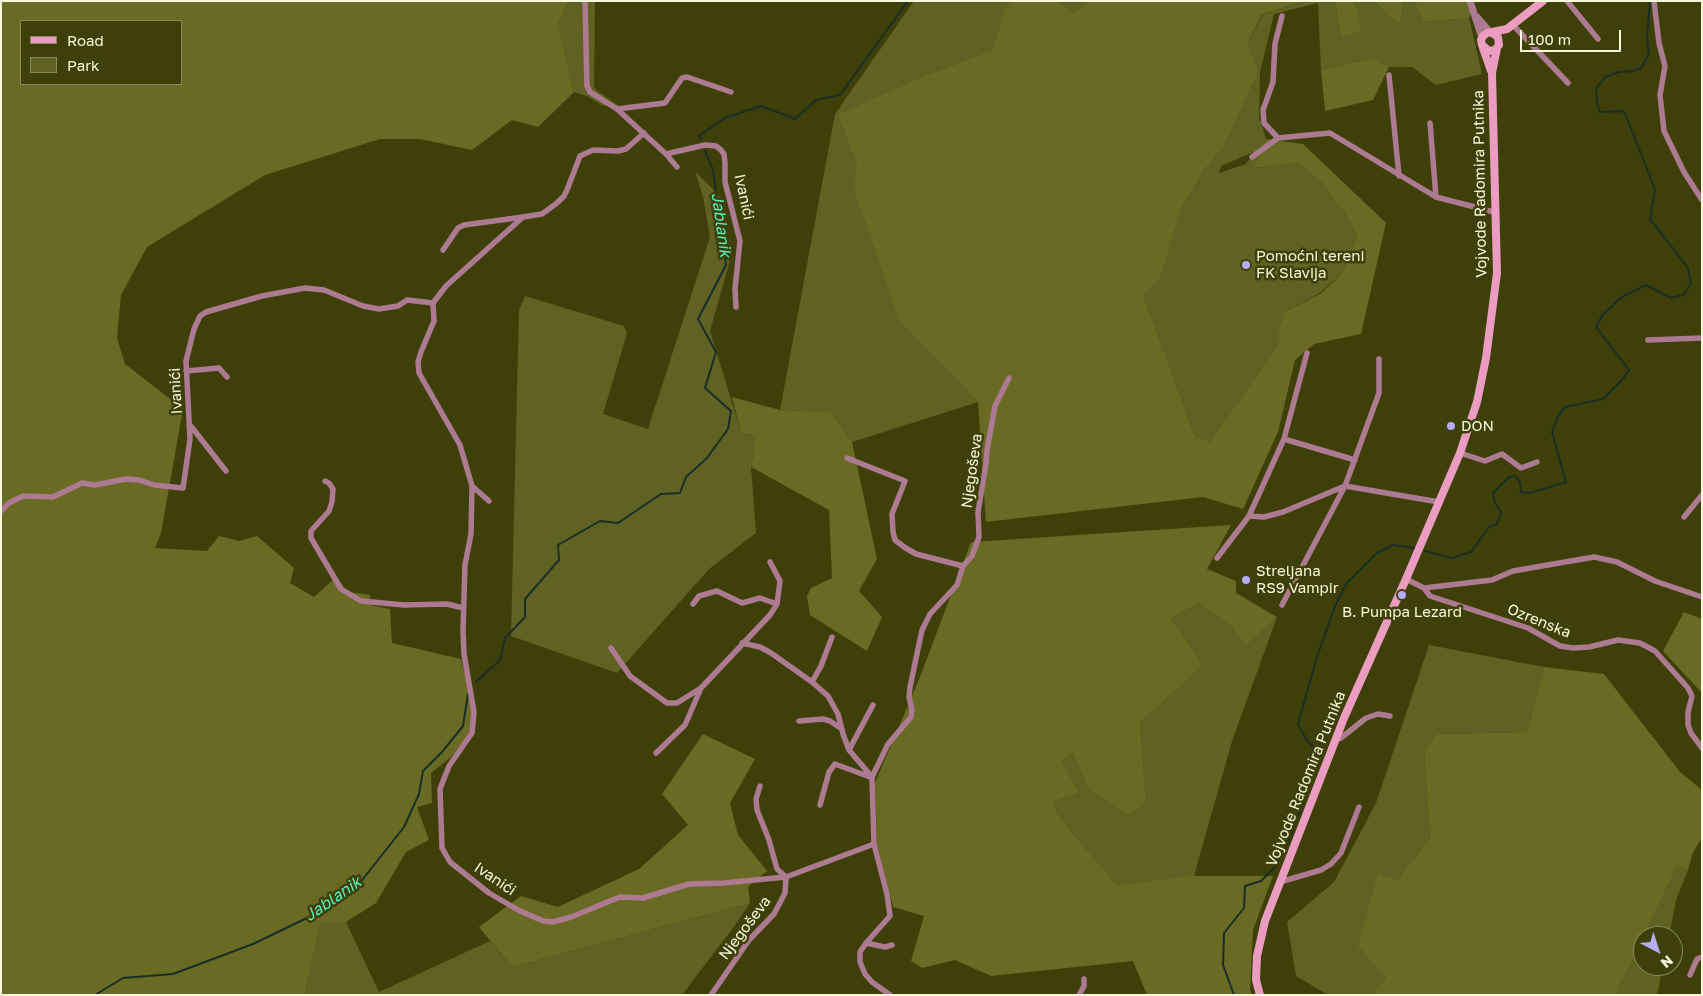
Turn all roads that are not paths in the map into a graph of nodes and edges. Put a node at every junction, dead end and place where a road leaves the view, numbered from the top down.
1 (585, 1) edge
2 (1470, 1) edge
3 (1543, 1) edge
4 (1567, 1) edge
5 (1654, 1) edge
6 (1474, 13) junction
7 (1282, 16) dead end
8 (1510, 26) junction
9 (1491, 33) junction
10 (1482, 38) junction
11 (1598, 39) dead end
12 (1498, 45) junction
13 (1483, 48) junction
14 (1492, 74) junction
15 (1389, 75) dead end
16 (1568, 83) dead end
17 (731, 92) dead end
18 (617, 109) junction
19 (1430, 123) dead end
20 (644, 132) junction
21 (1278, 138) junction
22 (666, 154) junction
23 (1252, 157) dead end
24 (677, 167) dead end
25 (1399, 176) junction
26 (1436, 197) junction
27 (1701, 198) edge
28 (1494, 212) junction
29 (523, 217) junction
30 (443, 250) dead end
31 (433, 303) junction
32 (736, 307) dead end
33 (1702, 338) edge
34 (1648, 340) dead end
35 (1307, 353) dead end
36 (1379, 359) dead end
37 (186, 371) junction
38 (228, 377) dead end
39 (1009, 378) dead end
40 (190, 424) junction
41 (1284, 439) junction
42 (1460, 453) junction
43 (847, 458) dead end
44 (1355, 460) junction
45 (1538, 462) dead end
46 (226, 471) dead end
47 (325, 481) dead end
48 (472, 486) junction
49 (1346, 486) junction
50 (1702, 495) edge
51 (489, 501) dead end
52 (1439, 502) junction
53 (1, 511) edge
54 (1249, 516) junction
55 (1684, 517) dead end
56 (1217, 558) dead end
57 (770, 562) dead end
58 (963, 566) junction
59 (1406, 579) junction
60 (1424, 588) junction
61 (1702, 597) edge
62 (693, 604) dead end
63 (777, 604) junction
64 (1282, 605) dead end
65 (463, 608) junction
66 (832, 637) dead end
67 (742, 643) junction
68 (611, 648) dead end
69 (812, 682) junction
70 (701, 688) junction
71 (873, 705) dead end
72 (1390, 716) dead end
73 (799, 721) dead end
74 (842, 729) junction
75 (1336, 740) junction
76 (1702, 748) edge
77 (850, 750) junction
78 (656, 754) dead end
79 (872, 777) junction
80 (760, 786) dead end
81 (820, 805) dead end
82 (1359, 807) dead end
83 (874, 844) junction
84 (786, 877) junction
85 (1280, 882) junction
86 (866, 943) junction
87 (892, 945) dead end
88 (1702, 957) edge
89 (1690, 975) dead end
90 (1084, 979) dead end
91 (711, 995) edge
92 (890, 995) edge
93 (1080, 995) edge
94 (1260, 995) edge

1 - 18 street
2 - 6 street
3 - 8 main road, Vojvode Radomira Putnika
4 - 11 street
5 - 27 street
6 - 9 street
6 - 10 street
7 - 21 street
8 - 9 main road, Vojvode Radomira Putnika
8 - 12 main road, Vojvode Radomira Putnika
8 - 16 street
9 - 10 main road
9 - 12 main road
10 - 13 main road
12 - 13 main road
12 - 14 main road, Vojvode Radomira Putnika
13 - 14 main road, Vojvode Radomira Putnika
14 - 28 main road, Vojvode Radomira Putnika
15 - 25 street
17 - 18 street
18 - 20 street
19 - 26 street
20 - 22 street
20 - 29 street
21 - 23 street
21 - 25 street
22 - 24 street
22 - 32 street, Ivanići
25 - 26 street
26 - 28 street
28 - 42 main road, Vojvode Radomira Putnika
29 - 30 street
29 - 31 street
31 - 37 street, Ivanići
31 - 48 street, Ivanići
33 - 34 street
35 - 41 street
36 - 44 street
37 - 38 street
37 - 40 street, Ivanići
39 - 58 street, Njegoševa
40 - 46 street
40 - 53 street, Ivanići
41 - 44 street
41 - 54 street
42 - 45 street
42 - 52 main road, Vojvode Radomira Putnika
43 - 58 street
44 - 49 street
47 - 65 street
48 - 51 street
48 - 65 street, Ivanići
49 - 52 street
49 - 54 street
49 - 64 street
50 - 55 street
52 - 59 main road, Vojvode Radomira Putnika
54 - 56 street
57 - 63 street
58 - 79 street, Njegoševa
59 - 60 street
59 - 75 main road, Vojvode Radomira Putnika
60 - 61 street
60 - 76 street, Ozrenska
62 - 63 street
63 - 67 street
65 - 84 street, Ivanići
66 - 69 street
67 - 69 street
67 - 70 street
68 - 70 street
69 - 74 street
70 - 78 street
71 - 77 street
72 - 75 street
73 - 74 street
74 - 77 street
75 - 85 main road, Vojvode Radomira Putnika
77 - 79 street
79 - 81 street
79 - 83 street, Njegoševa
80 - 84 street
82 - 85 street
83 - 84 street
83 - 86 street, Njegoševa
84 - 91 street, Njegoševa
85 - 94 main road, Vojvode Radomira Putnika
86 - 87 street
86 - 92 street
88 - 89 street
90 - 93 street

